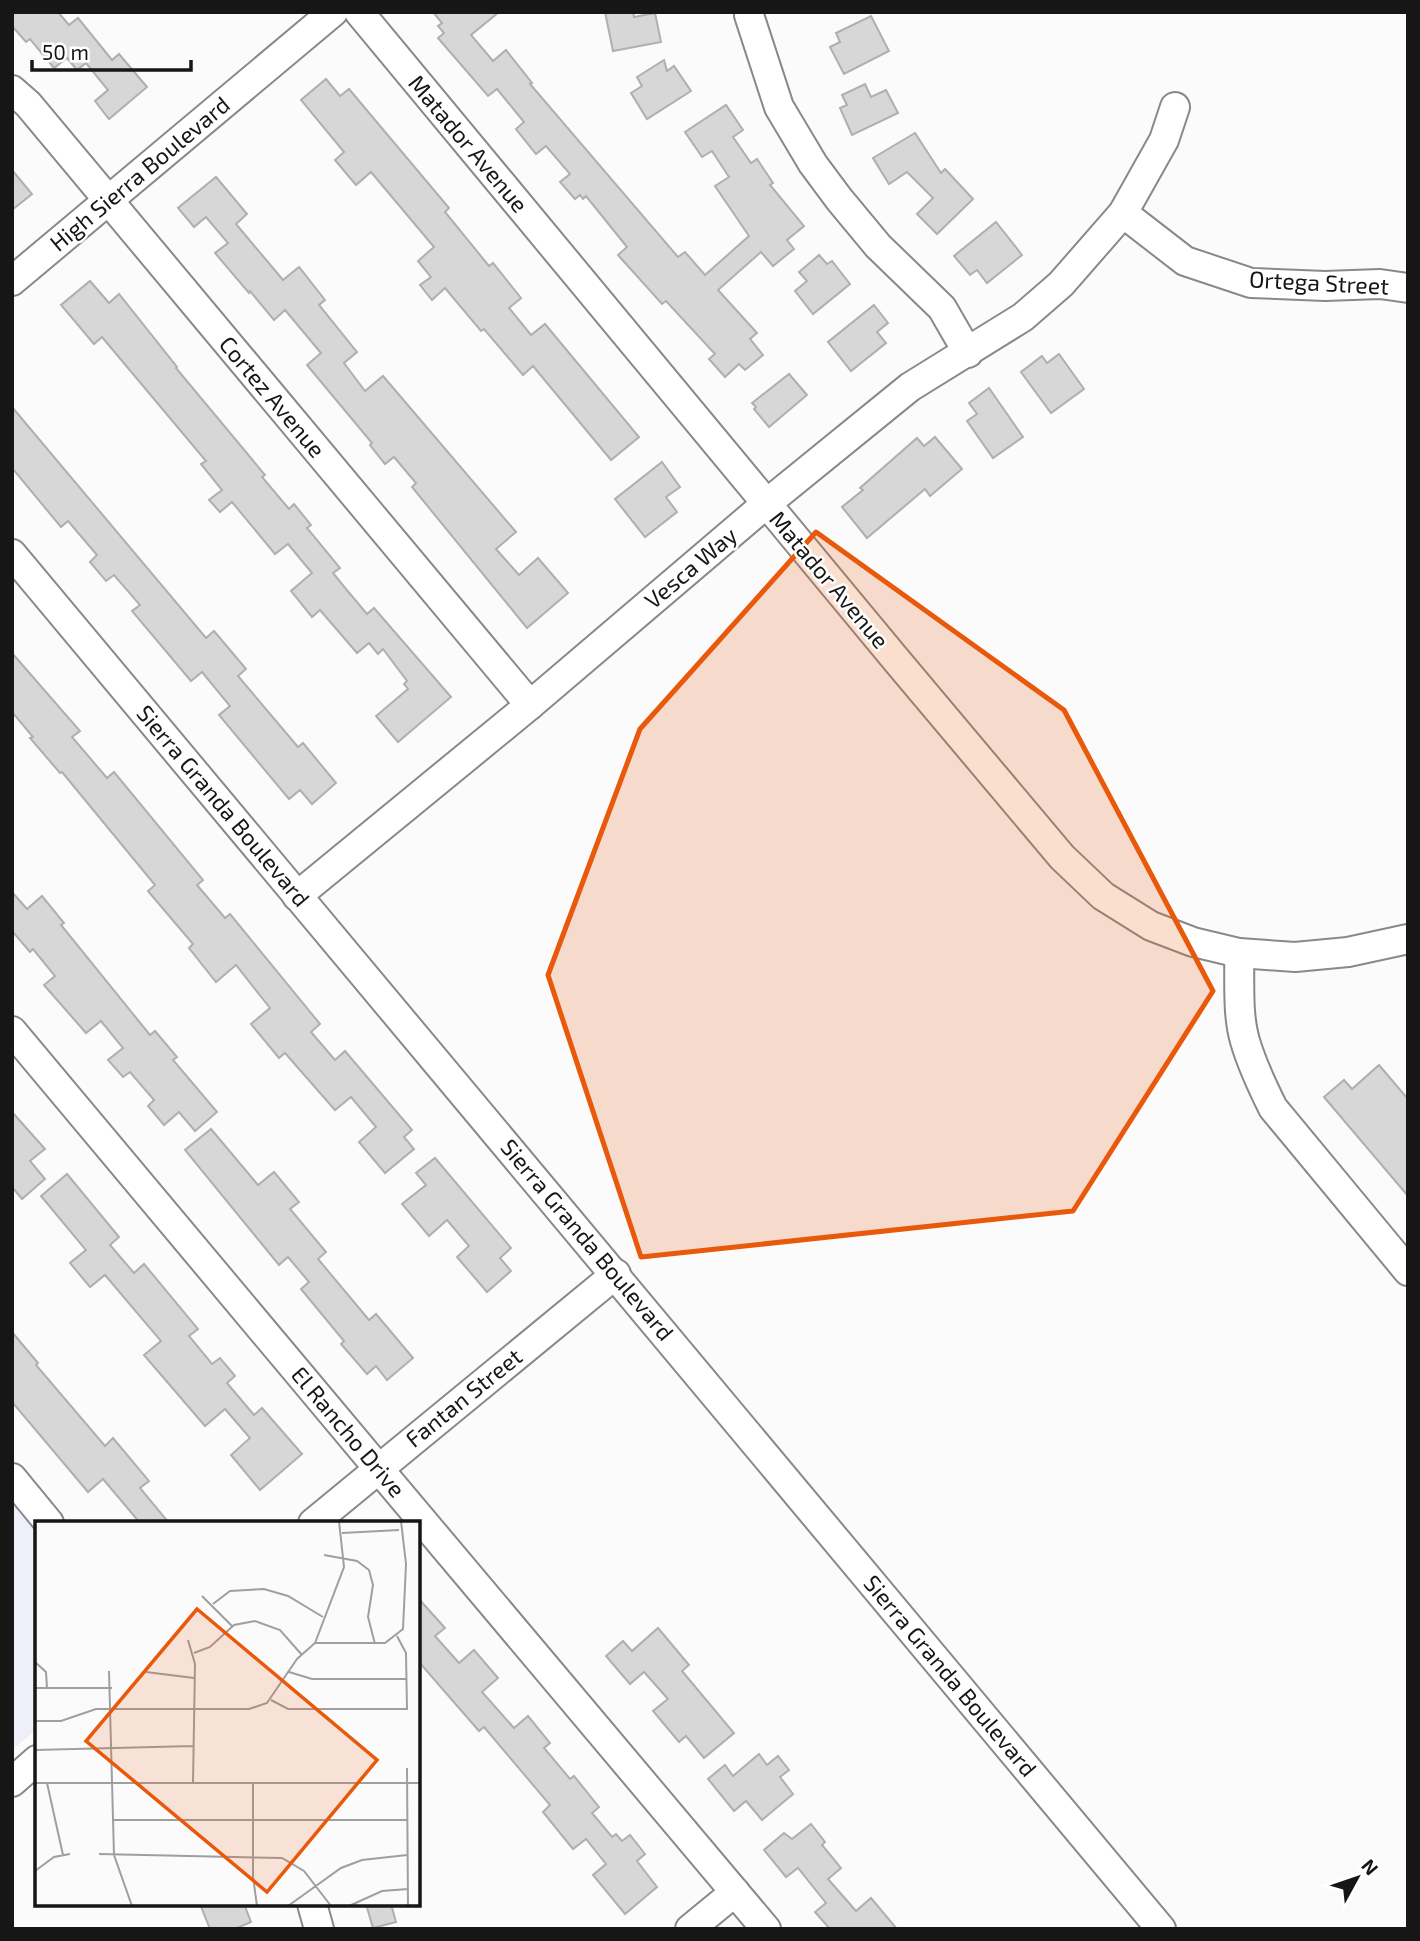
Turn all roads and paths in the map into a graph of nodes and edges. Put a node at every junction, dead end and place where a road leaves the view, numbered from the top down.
1 (334, 12) edge
2 (359, 12) edge
3 (749, 15) dead end
4 (12, 90) edge
5 (1175, 107) dead end
6 (108, 200) junction
7 (1123, 213) junction
8 (12, 281) edge
9 (1408, 288) edge
10 (968, 353) junction
11 (766, 504) junction
12 (12, 554) edge
13 (530, 705) junction
14 (297, 896) junction
15 (1408, 939) edge
16 (1239, 953) junction
17 (12, 1031) edge
18 (1408, 1271) edge
19 (616, 1274) junction
20 (377, 1468) junction
21 (12, 1478) edge
22 (47, 1521) edge
23 (315, 1521) edge
24 (35, 1762) edge
25 (12, 1782) edge
26 (735, 1892) junction
27 (313, 1906) edge
28 (319, 1929) edge
29 (690, 1929) edge
30 (766, 1929) edge
31 (1161, 1929) edge

1 - 6 street, High Sierra Boulevard
2 - 11 street, Matador Avenue
3 - 10 street
4 - 6 street, Cortez Avenue
5 - 7 street, Vesca Way
6 - 8 street, High Sierra Boulevard
6 - 13 street, Cortez Avenue
7 - 9 street, Ortega Street
7 - 10 street, Vesca Way
10 - 11 street, Vesca Way
11 - 13 street, Vesca Way
11 - 16 street, Matador Avenue
12 - 14 street, Sierra Granda Boulevard
13 - 14 street, Vesca Way
14 - 19 street, Sierra Granda Boulevard
15 - 16 street, Matador Avenue
16 - 18 street
17 - 20 street, El Rancho Drive
19 - 20 street, Fantan Street
19 - 31 street, Sierra Granda Boulevard
20 - 23 street, Fantan Street
20 - 26 street, El Rancho Drive
21 - 22 street
24 - 25 street
26 - 29 street
26 - 30 street, El Rancho Drive
27 - 28 street

